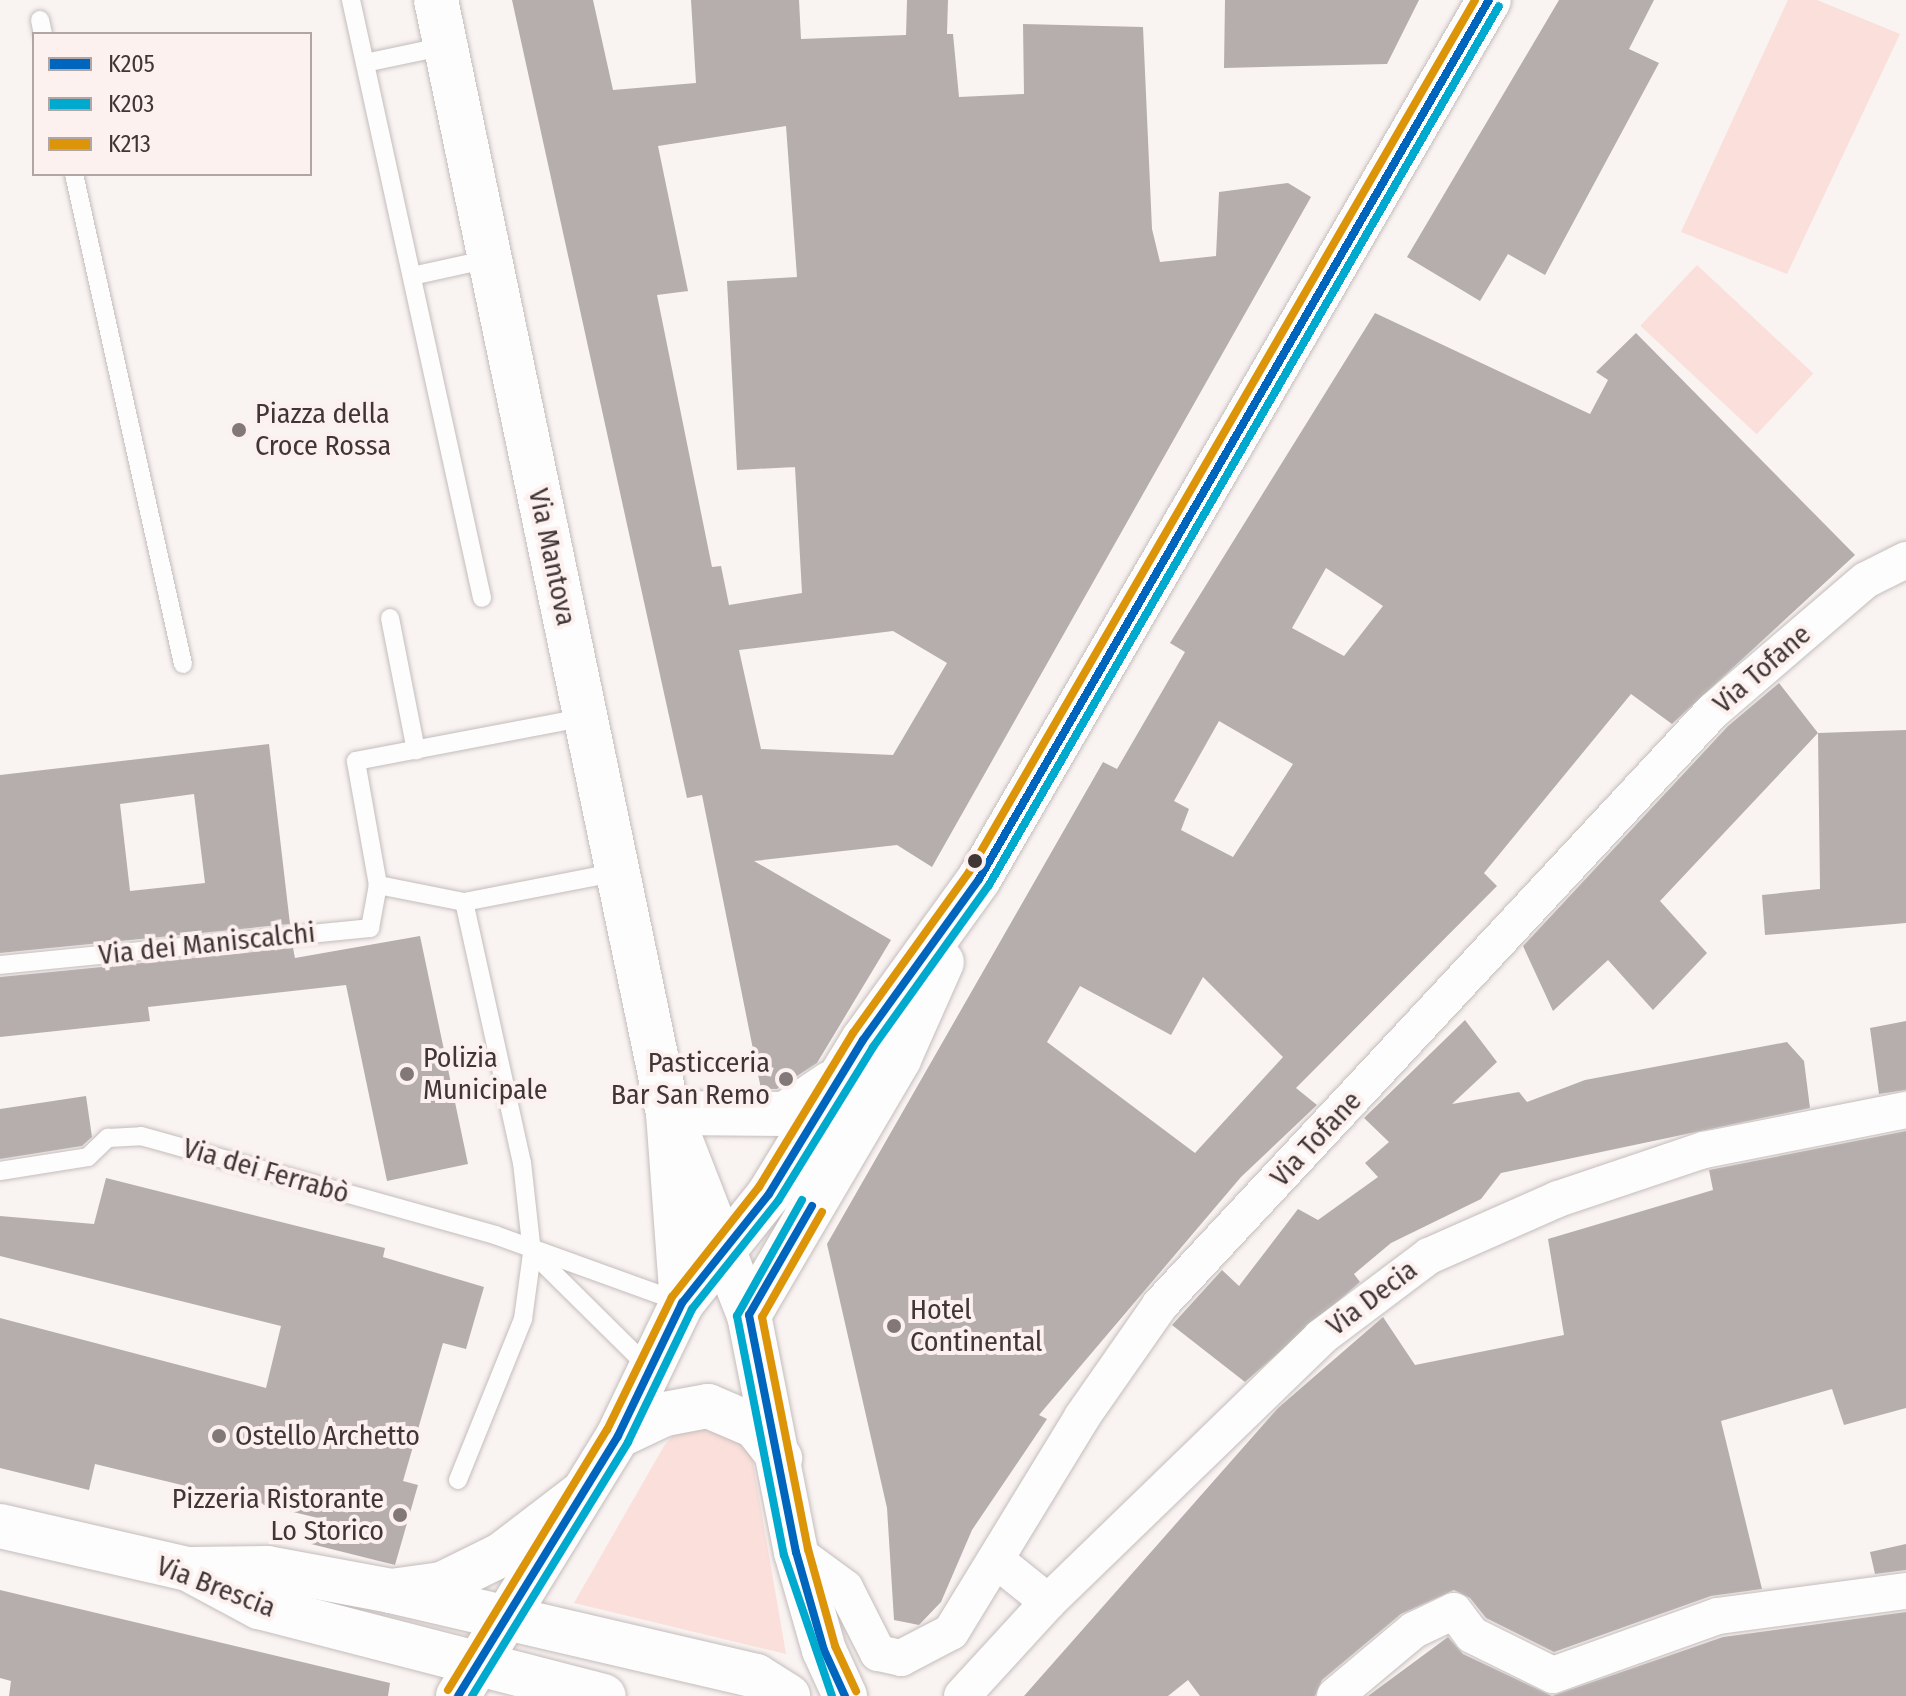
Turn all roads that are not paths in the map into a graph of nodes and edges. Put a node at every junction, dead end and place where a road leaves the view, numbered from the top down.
1 (351, 0) edge
2 (436, 0) edge
3 (1489, 0) edge
4 (446, 46) junction
5 (365, 63) junction
6 (74, 176) edge
7 (489, 259) junction
8 (412, 276) junction
9 (1906, 560) edge
10 (482, 598) dead end
11 (390, 618) dead end
12 (183, 664) dead end
13 (586, 717) junction
14 (416, 750) junction
15 (618, 872) junction
16 (979, 879) junction
17 (378, 885) junction
18 (464, 902) junction
19 (0, 965) edge
20 (842, 1074) junction
21 (1906, 1110) edge
22 (668, 1113) junction
23 (0, 1171) edge
24 (721, 1249) junction
25 (532, 1253) junction
26 (682, 1303) junction
27 (749, 1315) junction
28 (650, 1369) junction
29 (618, 1436) junction
30 (780, 1458) junction
31 (458, 1480) dead end
32 (584, 1492) junction
33 (0, 1526) edge
34 (796, 1552) junction
35 (996, 1560) junction
36 (188, 1569) junction
37 (391, 1591) junction
38 (1906, 1591) edge
39 (1048, 1602) junction
40 (507, 1617) junction
41 (468, 1680) edge
42 (604, 1696) edge
43 (788, 1696) edge
44 (845, 1696) edge
45 (962, 1696) edge
46 (1335, 1696) edge

1 - 5 lane
2 - 4 main road, Via Mantova
3 - 16 main road
4 - 5 lane
4 - 7 main road, Via Mantova
5 - 8 lane
6 - 12 lane
7 - 8 lane
7 - 13 main road, Via Mantova
8 - 10 lane
9 - 35 street, Via Tofane
11 - 14 lane
13 - 14 lane
13 - 15 main road, Via Mantova
14 - 17 lane
15 - 18 lane
15 - 22 main road, Via Mantova
16 - 20 main road
16 - 27 main road
17 - 18 lane
17 - 19 lane, Via dei Maniscalchi
18 - 25 lane
20 - 22 main road
20 - 24 main road
21 - 39 street, Via Decia
22 - 24 main road, Via Mantova
22 - 26 main road, Via Mantova
23 - 25 lane, Via dei Ferrabò
24 - 26 main road
24 - 27 main road, Via Mantova
25 - 26 lane, Via dei Ferrabò
25 - 28 lane, Via dei Ferrabò
25 - 31 lane
26 - 28 main road
27 - 30 main road, Via Mantova
28 - 29 main road
29 - 30 main road
29 - 32 main road
30 - 34 main road, Via Mantova
32 - 37 main road
32 - 40 main road
33 - 36 main road, Via Brescia
34 - 35 street, Via Tofane
34 - 44 main road, Via Mantova
35 - 39 street
36 - 37 main road
36 - 41 main road, Via Brescia
37 - 40 main road
38 - 46 street
39 - 45 street, Via Decia
40 - 41 main road
40 - 43 main road
41 - 42 main road, Via Brescia

